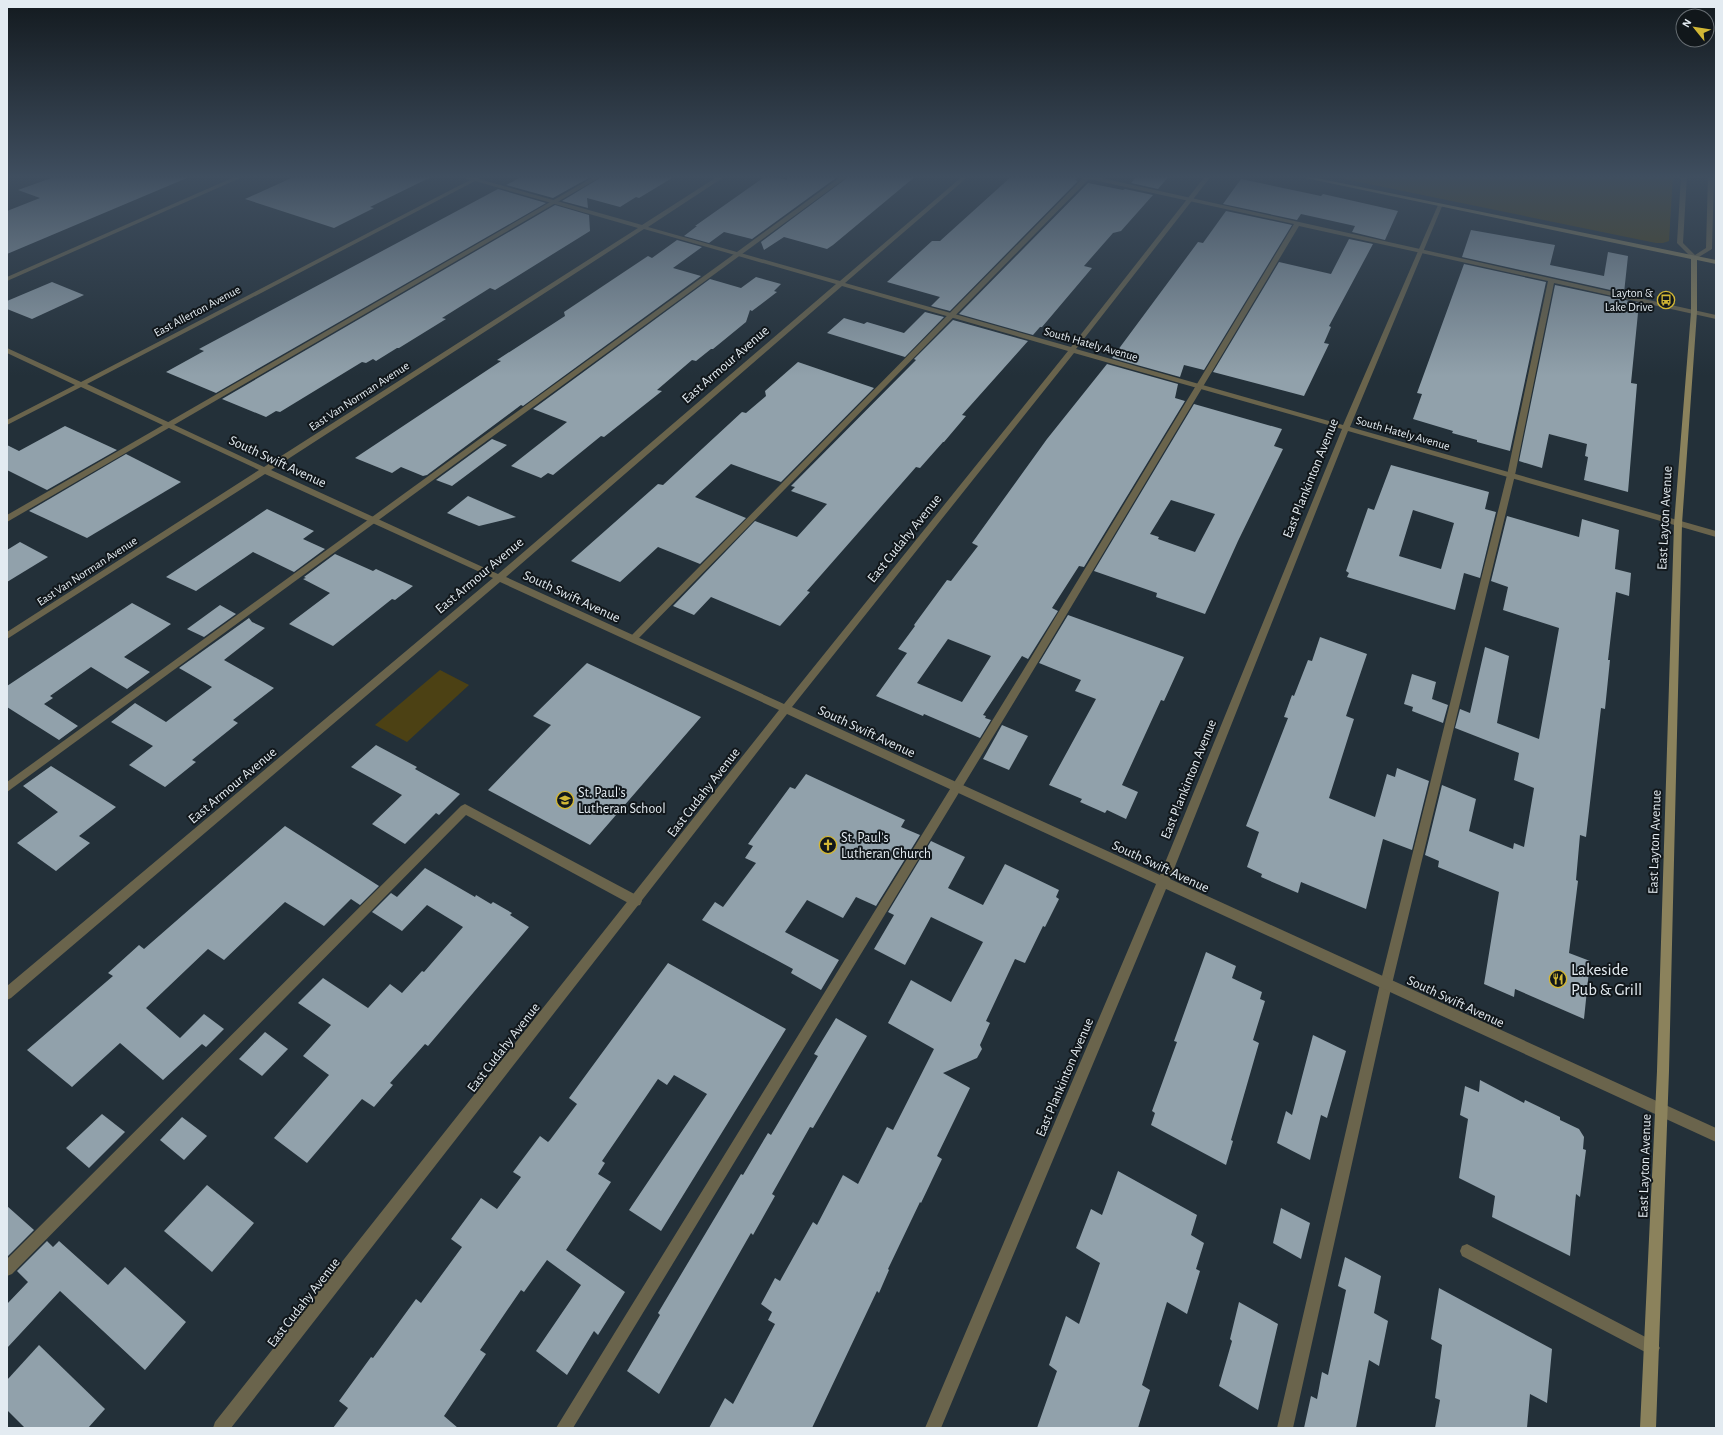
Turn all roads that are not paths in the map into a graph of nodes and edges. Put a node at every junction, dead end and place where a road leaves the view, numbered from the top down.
1 (91, 242) edge
2 (354, 242) edge
3 (485, 242) edge
4 (620, 242) edge
5 (692, 242) edge
6 (756, 242) edge
7 (888, 242) edge
8 (1022, 242) edge
9 (1157, 242) edge
10 (1286, 242) edge
11 (1380, 242) edge
12 (1425, 242) edge
13 (1617, 242) edge
14 (1680, 242) edge
15 (1709, 242) edge
16 (1421, 251) junction
17 (738, 255) junction
18 (1694, 258) junction
19 (1716, 262) edge
20 (7, 279) edge
21 (1551, 280) junction
22 (839, 284) junction
23 (1694, 312) junction
24 (952, 316) junction
25 (1716, 317) edge
26 (7, 350) edge
27 (1072, 350) junction
28 (82, 384) junction
29 (1201, 387) junction
30 (7, 423) edge
31 (169, 425) junction
32 (1346, 428) junction
33 (264, 470) junction
34 (1511, 476) junction
35 (7, 519) edge
36 (375, 520) junction
37 (1678, 524) junction
38 (1716, 534) edge
39 (499, 578) junction
40 (7, 636) edge
41 (633, 639) junction
42 (785, 709) junction
43 (7, 788) edge
44 (957, 788) junction
45 (1163, 882) junction
46 (636, 901) junction
47 (1386, 984) junction
48 (7, 994) edge
49 (1662, 1111) junction
50 (1716, 1135) edge
51 (1467, 1251) dead end
52 (7, 1269) edge
53 (1652, 1348) junction
54 (221, 1428) edge
55 (564, 1428) edge
56 (932, 1428) edge
57 (1285, 1428) edge
58 (1648, 1428) edge

1 - 20 street
2 - 28 street, East Allerton Avenue
3 - 31 street
4 - 33 street, East Van Norman Avenue
5 - 17 street, South Hately Avenue
6 - 17 street
7 - 22 street, East Armour Avenue
8 - 24 street
9 - 27 street, East Cudahy Avenue
10 - 29 street
11 - 16 street
12 - 16 street, East Plankinton Avenue
13 - 18 main road
14 - 18 street
15 - 18 street
16 - 21 street
16 - 32 street, East Plankinton Avenue
17 - 22 street, South Hately Avenue
17 - 36 street
18 - 19 main road
18 - 23 main road, East Layton Avenue
21 - 23 street
21 - 34 street
22 - 24 street, South Hately Avenue
22 - 39 street, East Armour Avenue
23 - 25 street
23 - 37 main road, East Layton Avenue
24 - 27 street, South Hately Avenue
24 - 41 street
26 - 28 street, South Swift Avenue
27 - 29 street, South Hately Avenue
27 - 42 street, East Cudahy Avenue
28 - 30 street, East Allerton Avenue
28 - 31 street, South Swift Avenue
29 - 32 street, South Hately Avenue
29 - 44 street
31 - 33 street, South Swift Avenue
31 - 35 street
32 - 34 street, South Hately Avenue
32 - 45 street, East Plankinton Avenue
33 - 36 street, South Swift Avenue
33 - 40 street, East Van Norman Avenue
34 - 37 street, South Hately Avenue
34 - 47 street
36 - 39 street, South Swift Avenue
36 - 43 street
37 - 38 street, South Hately Avenue
37 - 49 main road, East Layton Avenue
39 - 41 street, South Swift Avenue
39 - 48 street, East Armour Avenue
41 - 42 street, South Swift Avenue
42 - 44 street, South Swift Avenue
42 - 46 street, East Cudahy Avenue
44 - 45 street, South Swift Avenue
44 - 55 street
45 - 47 street, South Swift Avenue
45 - 56 street, East Plankinton Avenue
46 - 52 street
46 - 54 street, East Cudahy Avenue
47 - 49 street, South Swift Avenue
47 - 57 street
49 - 50 street, South Swift Avenue
49 - 53 main road, East Layton Avenue
51 - 53 street
53 - 58 main road, East Layton Avenue

